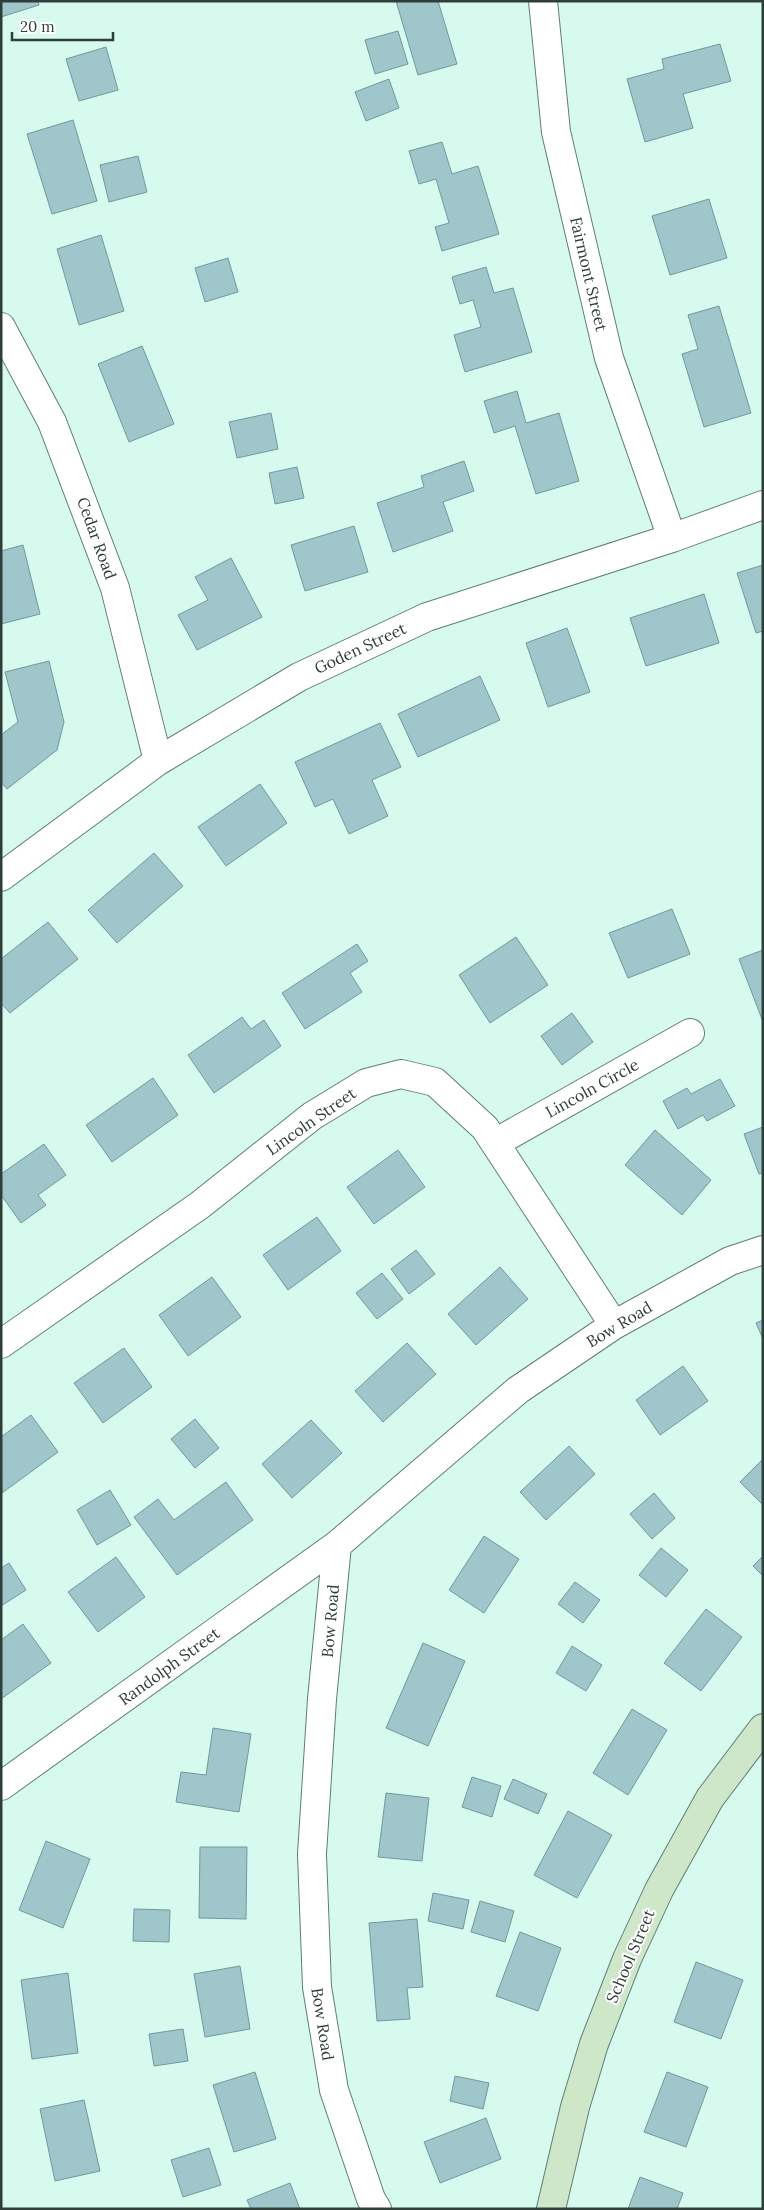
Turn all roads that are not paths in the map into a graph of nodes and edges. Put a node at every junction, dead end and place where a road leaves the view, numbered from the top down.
1 (543, 1) edge
2 (1, 327) edge
3 (763, 505) edge
4 (672, 538) junction
5 (158, 761) junction
6 (1, 877) edge
7 (690, 1033) dead end
8 (494, 1143) junction
9 (763, 1250) edge
10 (614, 1325) junction
11 (1, 1344) edge
12 (337, 1545) junction
13 (763, 1728) edge
14 (1, 1786) edge
15 (377, 2209) edge
16 (551, 2209) edge

1 - 4 street, Fairmont Street
2 - 5 street, Cedar Road
3 - 4 street, Goden Street
4 - 5 street, Goden Street
5 - 6 street, Goden Street
7 - 8 street, Lincoln Circle
8 - 10 street, Lincoln Street
8 - 11 street, Lincoln Street
9 - 10 street, Bow Road
10 - 12 street, Bow Road
12 - 14 street, Randolph Street
12 - 15 street, Bow Road
13 - 16 street, School Street

